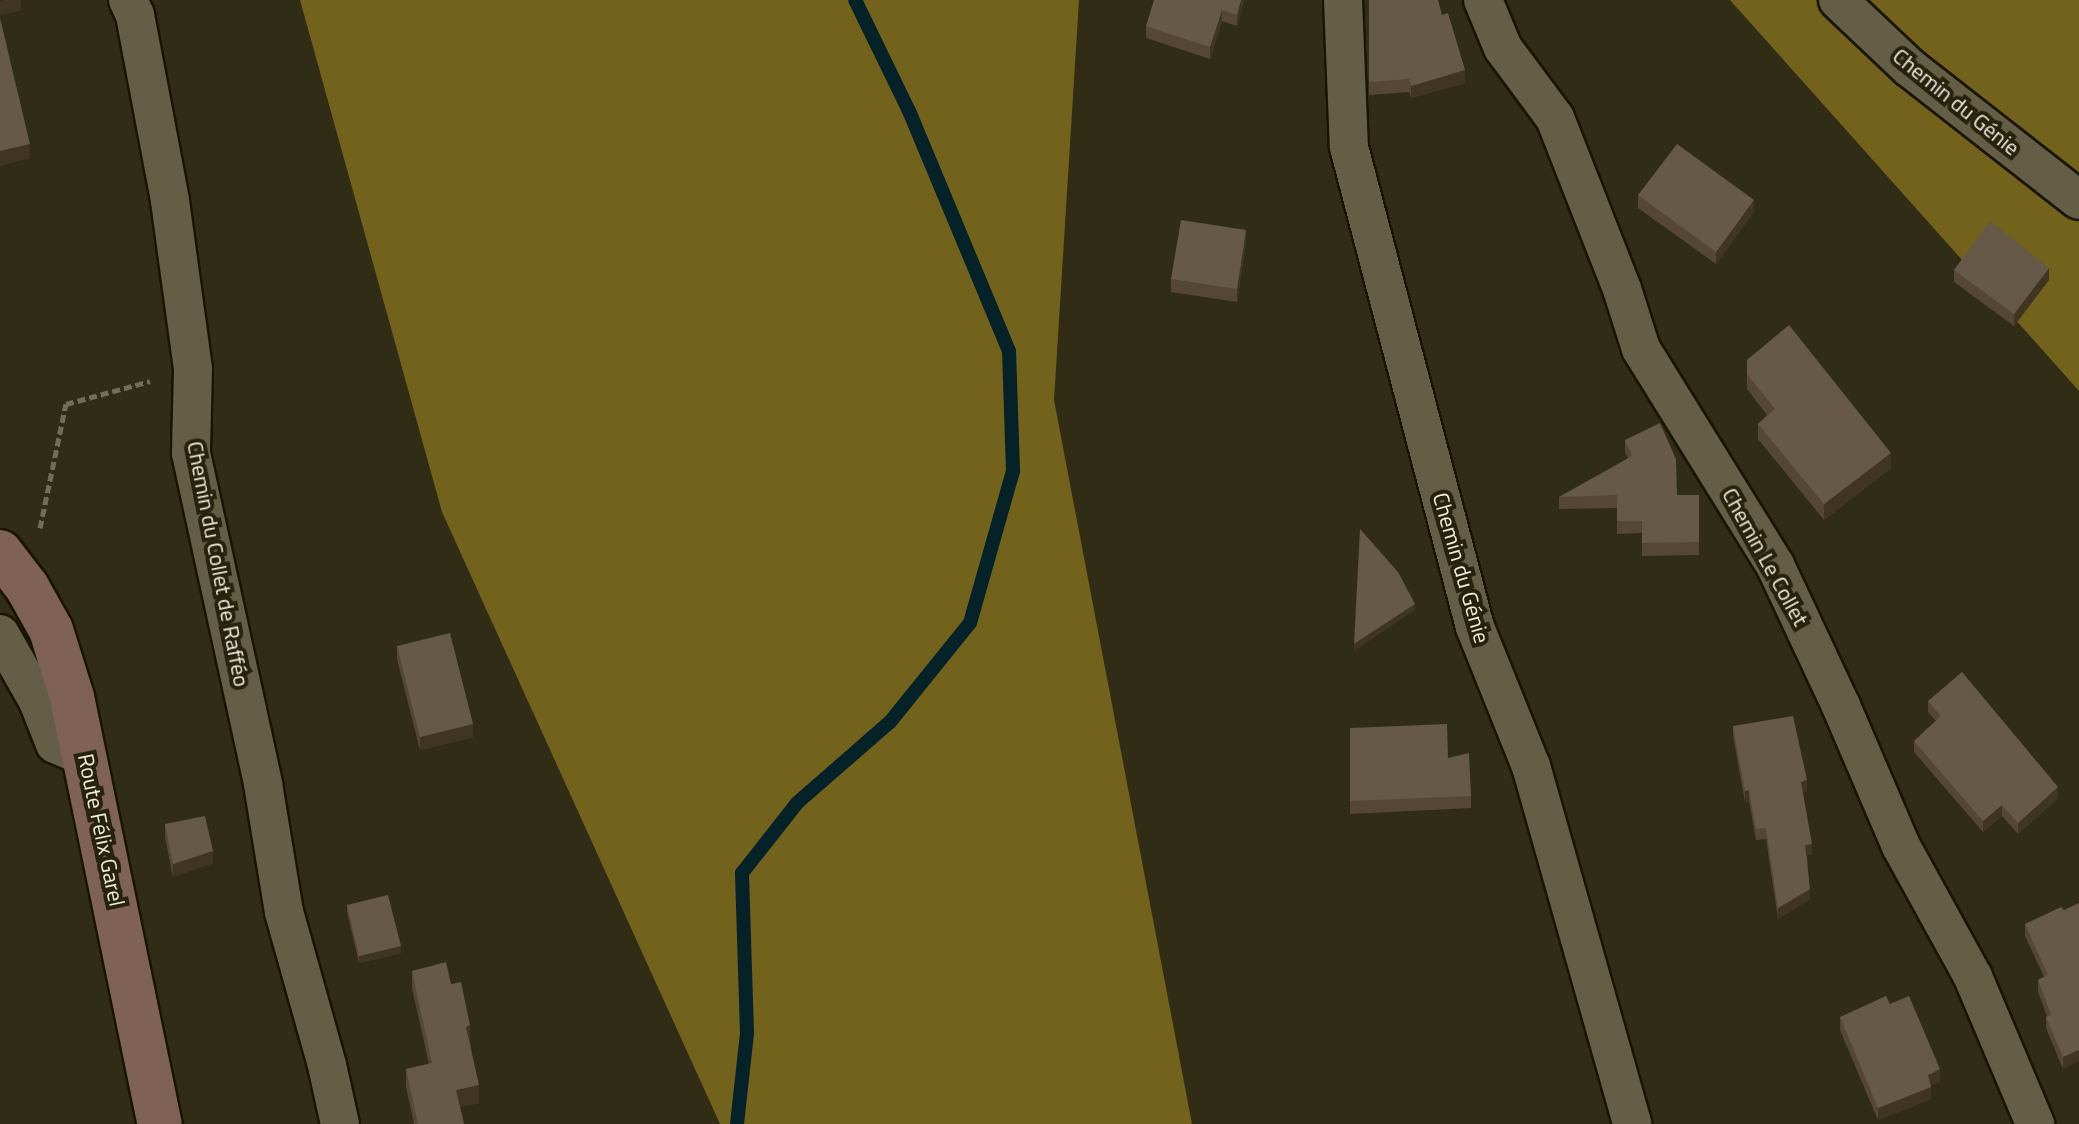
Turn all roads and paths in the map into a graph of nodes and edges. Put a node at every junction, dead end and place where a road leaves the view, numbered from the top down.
1 (128, 0) edge
2 (1343, 0) edge
3 (1483, 0) edge
4 (1838, 0) edge
5 (2079, 200) edge
6 (193, 369) junction
7 (0, 552) edge
8 (27, 587) junction
9 (0, 634) edge
10 (86, 757) junction
11 (160, 1124) edge
12 (340, 1124) edge
13 (1632, 1124) edge
14 (2035, 1124) edge

1 - 6 street, Chemin du Collet de Rafféo
2 - 13 street, Chemin du Génie
3 - 14 street, Chemin Le Collet
4 - 5 street, Chemin du Génie
6 - 8 path
6 - 12 street, Chemin du Collet de Rafféo
7 - 8 street, Route Félix Garel
8 - 10 street, Route Félix Garel
9 - 10 street
10 - 11 street, Route Félix Garel

